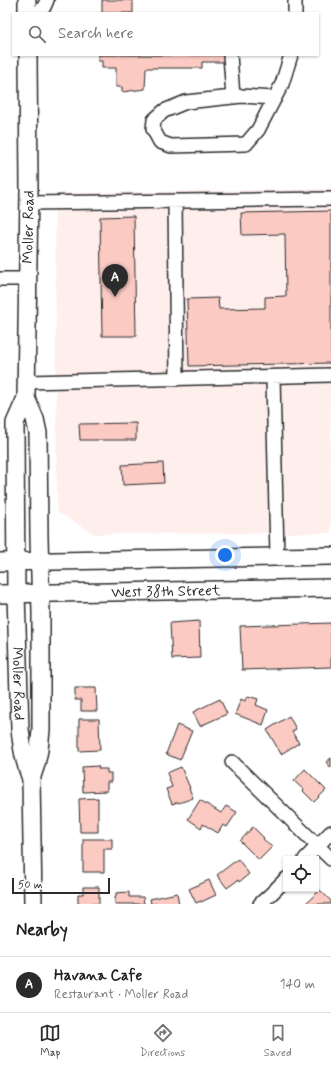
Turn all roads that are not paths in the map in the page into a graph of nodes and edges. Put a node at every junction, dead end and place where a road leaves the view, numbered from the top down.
1 (27, 0) edge
2 (47, 0) edge
3 (295, 0) edge
4 (27, 12) edge
5 (38, 12) edge
6 (296, 12) edge
7 (28, 56) edge
8 (230, 56) edge
9 (291, 56) edge
10 (233, 97) junction
11 (275, 98) junction
12 (331, 199) edge
13 (175, 201) junction
14 (29, 203) junction
15 (0, 279) edge
16 (27, 279) junction
17 (331, 376) edge
18 (273, 377) junction
19 (177, 379) junction
20 (26, 390) junction
21 (331, 556) edge
22 (277, 557) junction
23 (39, 561) junction
24 (8, 562) edge
25 (331, 588) edge
26 (41, 593) junction
27 (8, 594) edge
28 (232, 762) dead end
29 (31, 779) junction
30 (331, 832) edge
31 (318, 846) junction
32 (308, 856) edge
33 (331, 858) edge
34 (283, 882) edge
35 (33, 904) edge
36 (260, 904) edge

1 - 4 main road
2 - 5 street
3 - 6 street
7 - 14 main road, Moller Road
8 - 10 street
9 - 11 street
10 - 11 street
10 - 11 street
12 - 13 street
13 - 14 street
13 - 19 street
14 - 16 main road, Moller Road
15 - 16 street
16 - 20 main road, Moller Road
17 - 18 street
18 - 19 street
18 - 22 street
19 - 20 street
20 - 23 main road, Moller Road
20 - 24 main road, Moller Road
21 - 22 main road
22 - 23 main road
23 - 24 main road
23 - 26 main road, Moller Road
24 - 27 main road, Moller Road
25 - 26 main road, West 38th Street
26 - 27 main road, West 38th Street
26 - 29 main road, Moller Road
27 - 29 main road, Moller Road
28 - 31 street
29 - 35 main road, Moller Road
30 - 31 street
31 - 32 street
31 - 33 street
34 - 36 street

